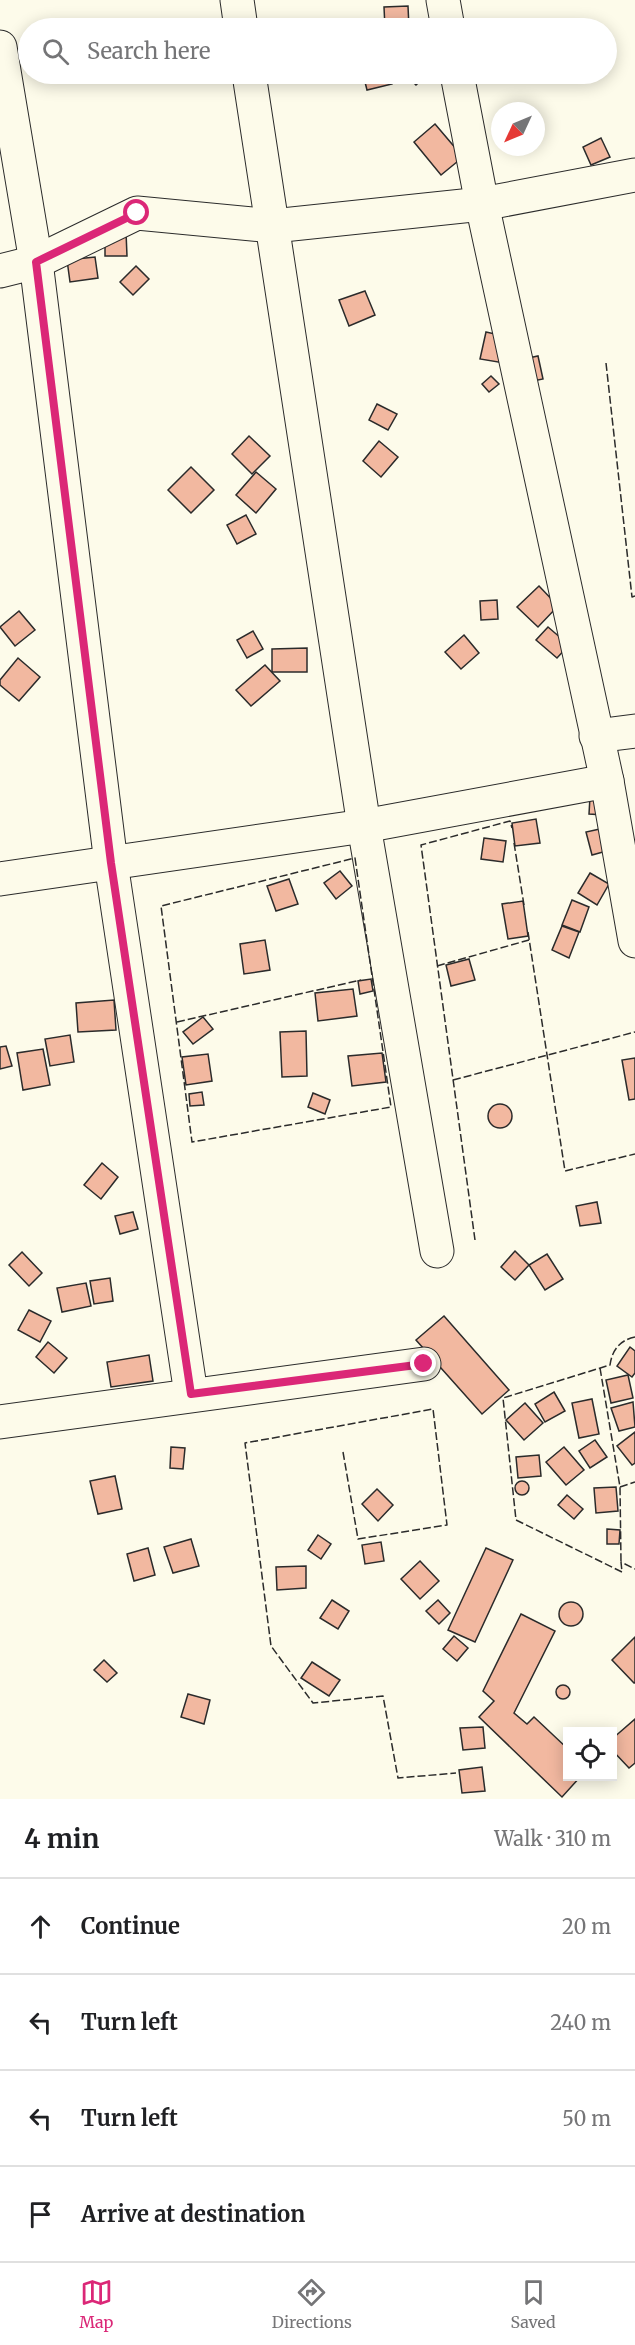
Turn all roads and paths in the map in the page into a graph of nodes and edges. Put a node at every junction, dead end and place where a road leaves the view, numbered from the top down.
1 (237, 0) edge
2 (442, 0) edge
3 (240, 18) edge
4 (446, 18) edge
5 (0, 47) edge
6 (251, 84) edge
7 (459, 84) edge
8 (635, 175) edge
9 (482, 204) junction
10 (273, 226) junction
11 (36, 262) junction
12 (0, 271) edge
13 (635, 731) edge
14 (596, 736) junction
15 (608, 782) junction
16 (364, 826) junction
17 (111, 863) junction
18 (0, 879) edge
19 (635, 941) edge
20 (437, 1251) dead end
21 (424, 1364) dead end
22 (191, 1394) junction
23 (0, 1422) edge

1 - 3 street
2 - 4 street
5 - 11 street
6 - 10 street
7 - 9 street
8 - 9 street
9 - 10 street
9 - 14 street
10 - 11 street
10 - 16 street
11 - 12 street
11 - 17 street
13 - 14 street
14 - 15 street
15 - 16 street
15 - 19 street
16 - 17 street
16 - 20 street
17 - 18 street
17 - 22 street
21 - 22 street
22 - 23 street

